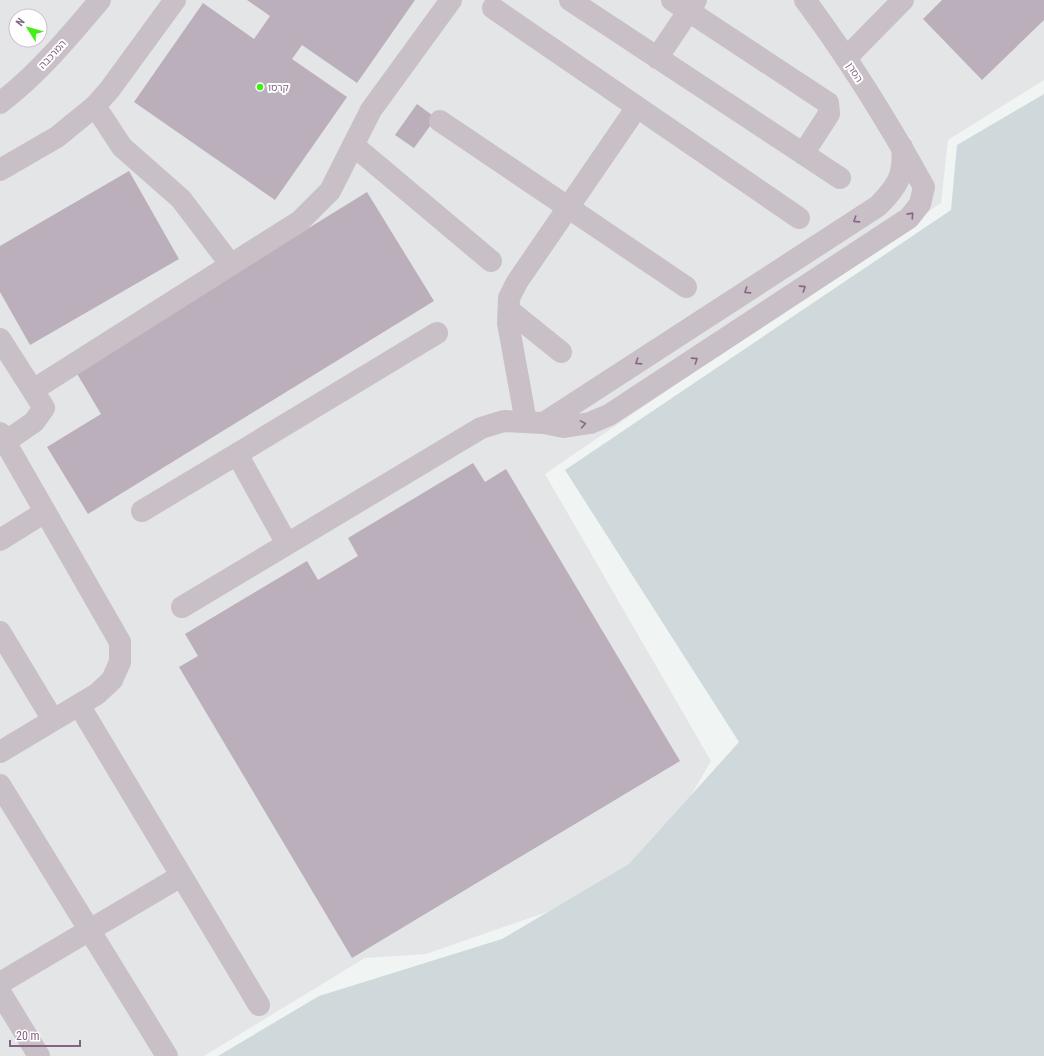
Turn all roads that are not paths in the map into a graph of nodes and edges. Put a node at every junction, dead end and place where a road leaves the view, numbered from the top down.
1 (100, 0) edge
2 (175, 0) edge
3 (451, 0) edge
4 (570, 0) edge
5 (805, 0) edge
6 (894, 3) edge
7 (685, 4) edge
8 (493, 8) dead end
9 (657, 58) junction
10 (846, 58) junction
11 (0, 103) edge
12 (95, 106) junction
13 (636, 106) junction
14 (440, 121) dead end
15 (354, 145) junction
16 (901, 146) junction
17 (803, 154) junction
18 (0, 170) edge
19 (840, 178) dead end
20 (568, 208) junction
21 (799, 218) dead end
22 (491, 261) dead end
23 (230, 265) junction
24 (686, 287) dead end
25 (509, 310) junction
26 (437, 333) dead end
27 (0, 338) edge
28 (560, 352) dead end
29 (33, 390) junction
30 (535, 422) junction
31 (2, 437) edge
32 (237, 454) junction
33 (142, 511) dead end
34 (45, 512) junction
35 (0, 540) edge
36 (287, 544) junction
37 (182, 607) dead end
38 (0, 632) edge
39 (79, 705) junction
40 (53, 720) junction
41 (0, 752) edge
42 (0, 785) edge
43 (181, 876) junction
44 (90, 930) junction
45 (0, 983) edge
46 (0, 992) edge
47 (258, 1005) dead end
48 (39, 1056) edge
49 (167, 1056) edge

1 - 11 street, המרכבה
2 - 12 street
3 - 15 street
4 - 9 street
5 - 10 street, הסרן
6 - 10 street
7 - 9 street
7 - 17 street
8 - 13 street
9 - 17 street
10 - 16 street, הסרן
12 - 18 street
12 - 23 street
13 - 20 street
13 - 21 street
14 - 20 street
15 - 22 street
15 - 23 street
16 -> 30 street
30 -> 16 street, הסרן
17 - 19 street
20 - 24 street
20 - 25 street
23 - 29 street
25 - 28 street
25 - 30 street
26 - 32 street
27 - 29 street
29 - 31 street
30 - 36 street, הסרן
31 - 34 street
32 - 33 street
32 - 36 street
34 - 35 street
34 - 39 street
36 - 37 street, הסרן
38 - 40 street
39 - 40 street
39 - 43 street
40 - 41 street
42 - 44 street
43 - 44 street
43 - 47 street
44 - 45 street
44 - 49 street
46 - 48 street

